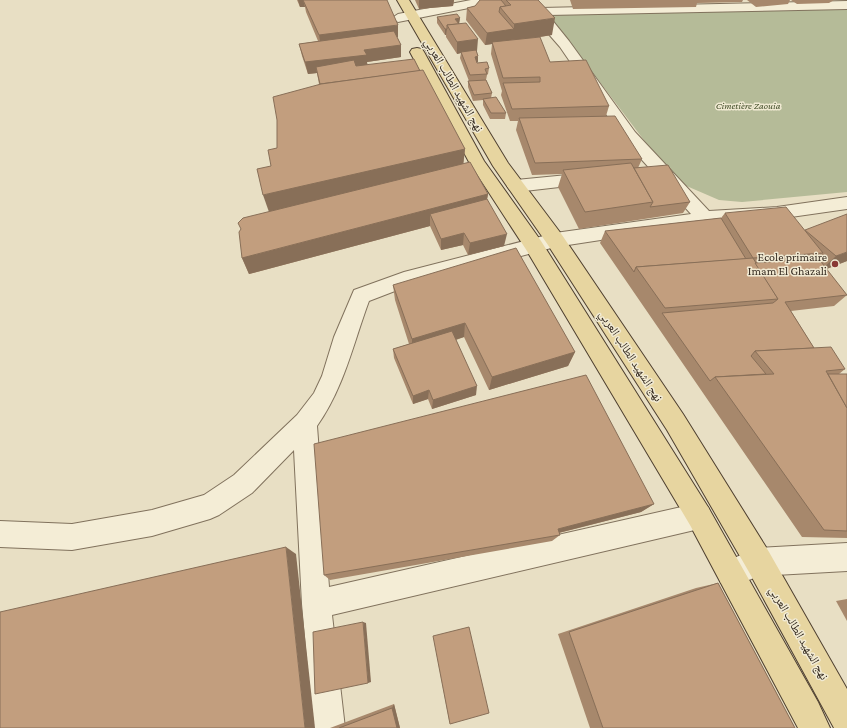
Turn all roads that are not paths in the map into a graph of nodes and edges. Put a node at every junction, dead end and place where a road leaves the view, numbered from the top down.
1 (488, 0) edge
2 (525, 0) edge
3 (791, 3) edge
4 (847, 5) edge
5 (401, 8) edge
6 (539, 12) junction
7 (661, 172) junction
8 (638, 174) edge
9 (607, 177) edge
10 (516, 186) junction
11 (847, 203) edge
12 (777, 213) junction
13 (705, 218) junction
14 (788, 233) edge
15 (555, 240) junction
16 (534, 246) junction
17 (305, 423) junction
18 (699, 516) junction
19 (0, 534) edge
20 (847, 557) edge
21 (759, 562) junction
22 (731, 573) junction
23 (316, 604) junction
24 (847, 720) edge
25 (328, 728) edge
26 (814, 728) edge

1 - 5 street
2 - 6 street
3 - 4 street
3 - 6 street
5 - 10 main road, نهج الشهيد الطالب العربي
5 - 16 main road, نهج الشهيد الطالب العربي
6 - 7 street
7 - 8 street
7 - 13 street
9 - 10 street
10 - 15 main road, نهج الشهيد الطالب العربي
11 - 12 street
12 - 13 street
12 - 14 street
13 - 15 street
15 - 16 street
15 - 21 main road, نهج الشهيد الطالب العربي
16 - 17 street
16 - 18 main road, نهج الشهيد الطالب العربي
17 - 19 street
17 - 23 street
18 - 22 main road, نهج الشهيد الطالب العربي
18 - 23 street
20 - 21 street
21 - 22 street
21 - 24 main road, نهج الشهيد الطالب العربي
22 - 26 main road, نهج الشهيد الطالب العربي
23 - 25 street

